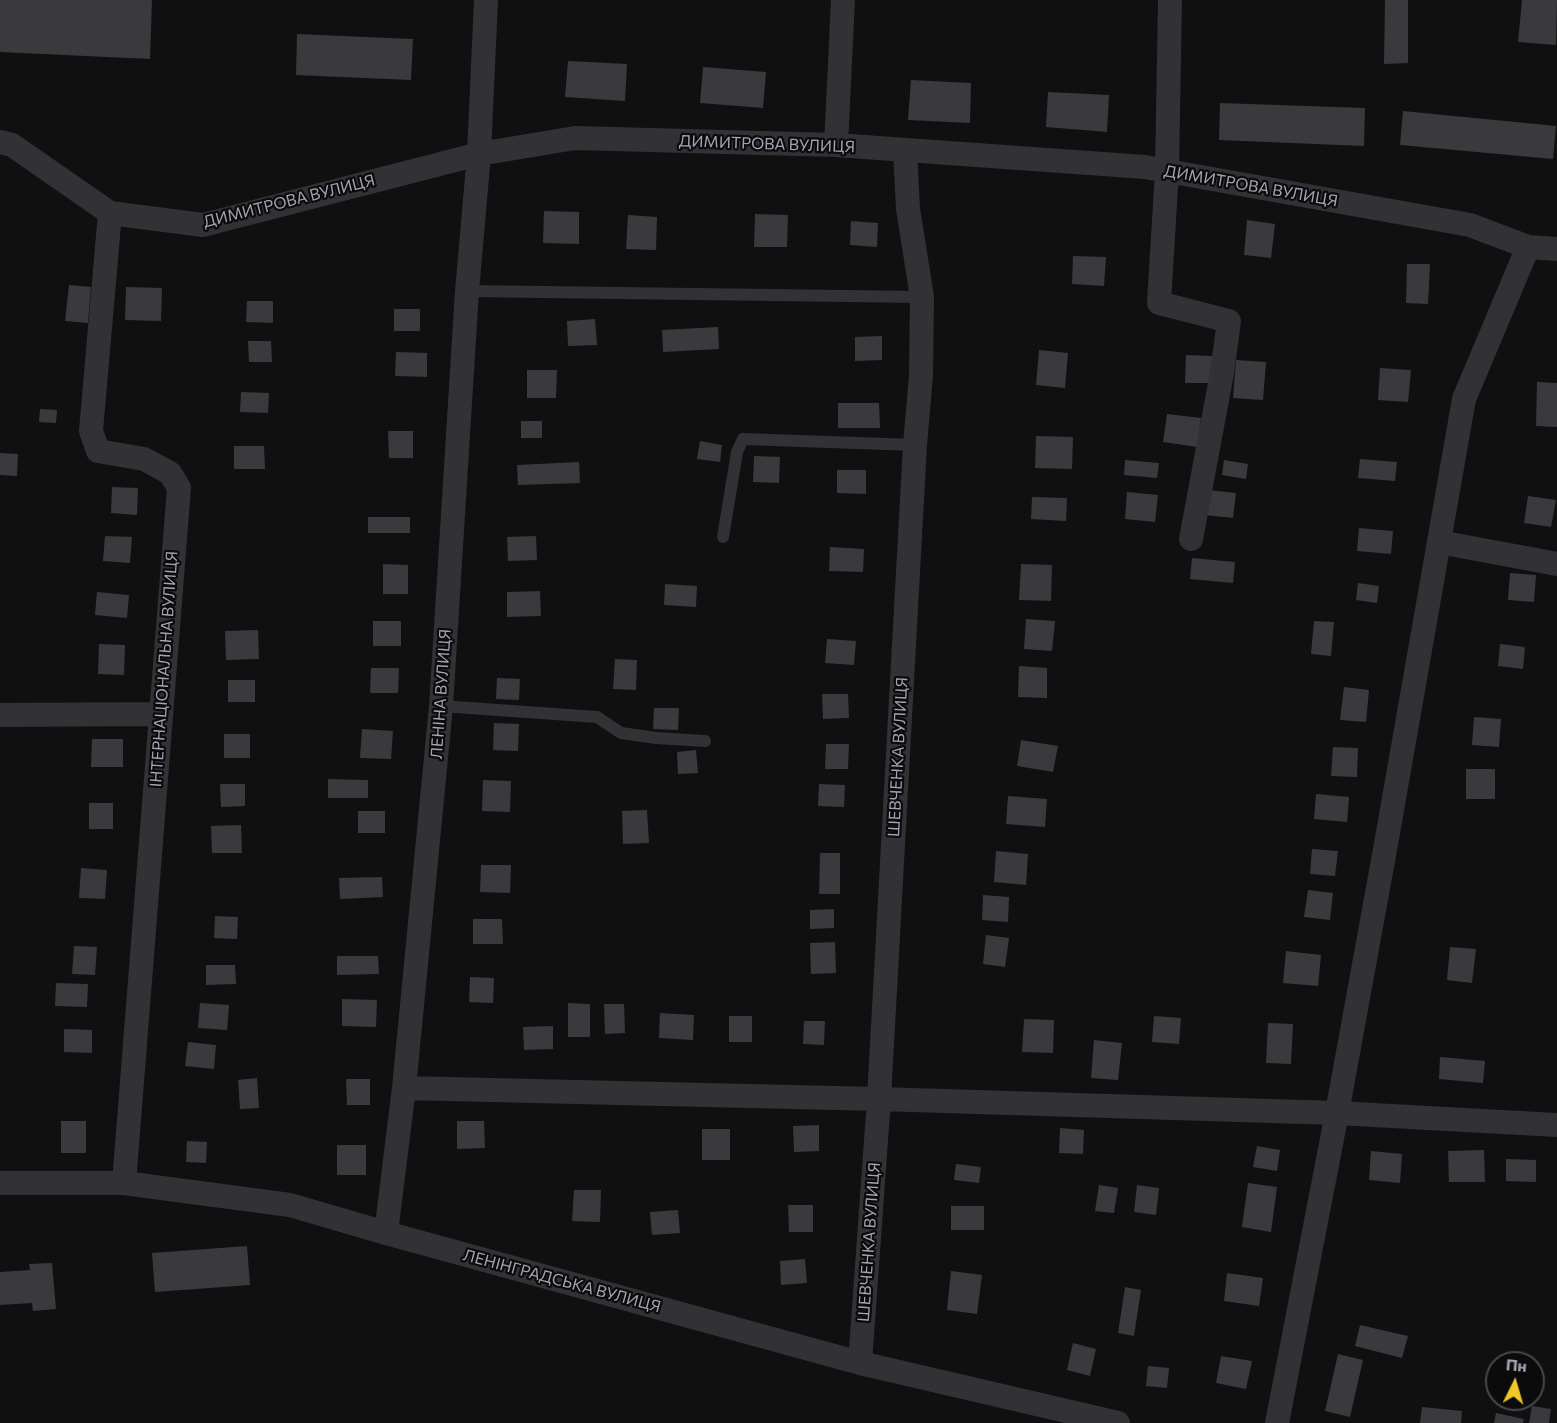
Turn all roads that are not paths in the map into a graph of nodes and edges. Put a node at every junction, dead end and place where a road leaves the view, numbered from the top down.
1 (486, 0) edge
2 (843, 0) edge
3 (1170, 0) edge
4 (0, 142) edge
5 (836, 145) junction
6 (905, 151) junction
7 (479, 154) junction
8 (1167, 171) junction
9 (110, 213) junction
10 (1548, 243) edge
11 (467, 291) junction
12 (922, 297) junction
13 (915, 445) junction
14 (723, 537) dead end
15 (1191, 539) dead end
16 (1439, 543) junction
17 (1557, 564) edge
18 (441, 706) junction
19 (0, 714) edge
20 (161, 714) junction
21 (705, 741) dead end
22 (404, 1088) junction
23 (879, 1099) junction
24 (1337, 1113) junction
25 (1557, 1125) edge
26 (0, 1183) edge
27 (124, 1183) junction
28 (386, 1233) junction
29 (860, 1363) junction
30 (1118, 1423) edge
31 (1277, 1423) edge

1 - 7 street, ЛЕНІНА ВУЛИЦЯ
2 - 5 street
3 - 8 street
4 - 9 street, ДИМИТРОВА ВУЛИЦЯ
5 - 6 street, ДИМИТРОВА ВУЛИЦЯ
5 - 7 street, ДИМИТРОВА ВУЛИЦЯ
6 - 8 street, ДИМИТРОВА ВУЛИЦЯ
6 - 12 street, ШЕВЧЕНКА ВУЛИЦЯ
7 - 9 street, ДИМИТРОВА ВУЛИЦЯ
7 - 11 street, ЛЕНІНА ВУЛИЦЯ
8 - 10 street, ДИМИТРОВА ВУЛИЦЯ
8 - 15 street
9 - 20 street, ІНТЕРНАЦІОНАЛЬНА ВУЛИЦЯ
10 - 16 street
11 - 12 lane
11 - 18 street, ЛЕНІНА ВУЛИЦЯ
12 - 13 street, ШЕВЧЕНКА ВУЛИЦЯ
13 - 14 lane
13 - 23 street, ШЕВЧЕНКА ВУЛИЦЯ
16 - 17 street
16 - 24 street
18 - 21 lane
18 - 22 street, ЛЕНІНА ВУЛИЦЯ
19 - 20 street
20 - 27 street, ІНТЕРНАЦІОНАЛЬНА ВУЛИЦЯ
22 - 23 street
22 - 28 street, ЛЕНІНА ВУЛИЦЯ
23 - 24 street
23 - 29 street, ШЕВЧЕНКА ВУЛИЦЯ
24 - 25 street
24 - 31 street
26 - 27 street, ЛЕНІНГРАДСЬКА ВУЛИЦЯ
27 - 28 street, ЛЕНІНГРАДСЬКА ВУЛИЦЯ
28 - 29 street, ЛЕНІНГРАДСЬКА ВУЛИЦЯ
29 - 30 street, ЛЕНІНГРАДСЬКА ВУЛИЦЯ

